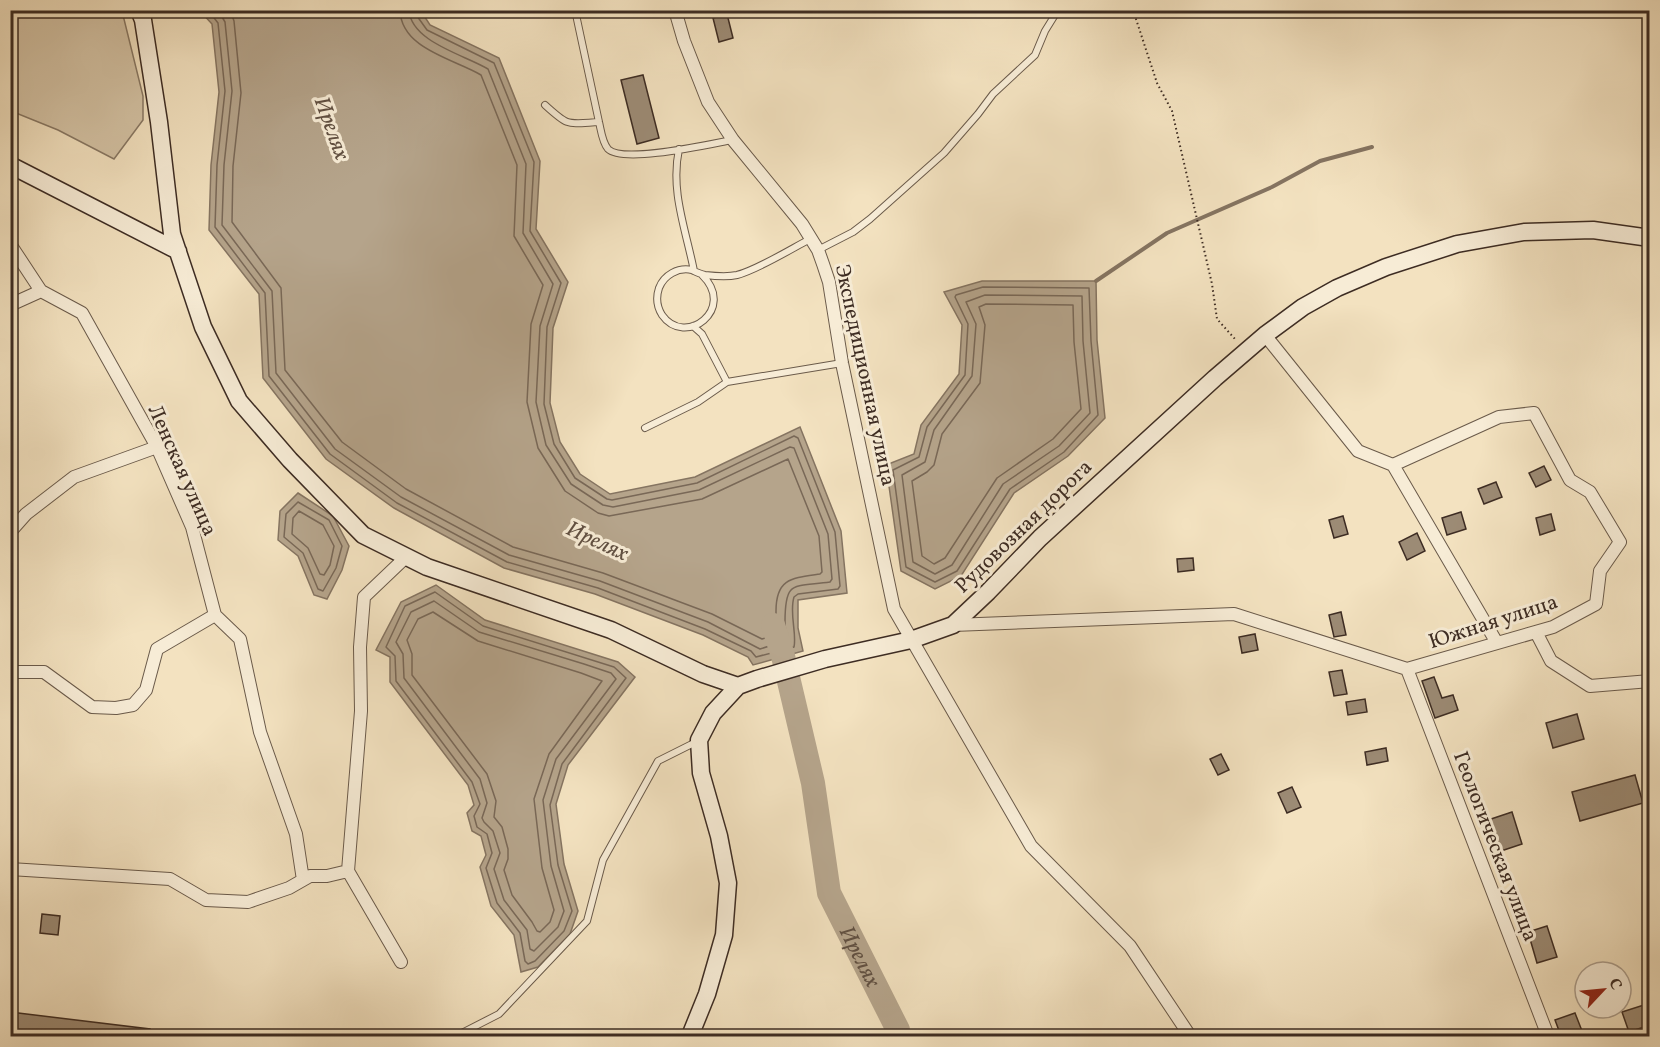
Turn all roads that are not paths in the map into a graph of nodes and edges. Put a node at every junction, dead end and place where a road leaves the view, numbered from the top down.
1 (139, 10) edge
2 (574, 10) edge
3 (675, 10) edge
4 (1058, 10) edge
5 (545, 105) dead end
6 (599, 122) junction
7 (733, 140) junction
8 (679, 149) junction
9 (10, 165) edge
10 (811, 238) junction
11 (1650, 238) edge
12 (10, 244) edge
13 (818, 250) junction
14 (178, 251) junction
15 (694, 271) junction
16 (702, 275) junction
17 (41, 291) junction
18 (10, 305) edge
19 (693, 326) junction
20 (1265, 335) junction
21 (842, 363) junction
22 (727, 382) junction
23 (645, 428) dead end
24 (157, 447) junction
25 (1393, 465) junction
26 (10, 532) edge
27 (406, 557) junction
28 (215, 615) junction
29 (953, 625) junction
30 (1536, 632) junction
31 (911, 640) junction
32 (1497, 643) junction
33 (1407, 669) junction
34 (10, 672) edge
35 (1650, 681) edge
36 (738, 686) junction
37 (699, 740) junction
38 (10, 869) edge
39 (348, 871) junction
40 (303, 880) junction
41 (401, 962) dead end
42 (456, 1036) edge
43 (690, 1036) edge
44 (1190, 1036) edge
45 (1548, 1036) edge

1 - 14 street
2 - 6 lane
3 - 7 street, Экспедиционная улица
4 - 13 lane
5 - 6 lane
6 - 8 lane
7 - 8 lane
7 - 10 street, Экспедиционная улица
8 - 15 lane
9 - 14 street
10 - 13 street, Экспедиционная улица
10 - 16 lane
11 - 20 street, Рудовозная дорога
12 - 17 street, Ленская улица
13 - 21 street, Экспедиционная улица
14 - 27 street
15 - 16 lane
15 - 19 lane
16 - 19 lane
17 - 18 street
17 - 24 street, Ленская улица
19 - 22 lane
20 - 25 street
20 - 29 street, Рудовозная дорога
21 - 22 lane
21 - 31 street, Экспедиционная улица
22 - 23 lane
24 - 26 street
24 - 28 street, Ленская улица
25 - 30 street, Южная улица
25 - 32 street
27 - 36 street
27 - 39 street
28 - 34 street
28 - 40 street
29 - 31 street, Рудовозная дорога
29 - 33 street, Южная улица
30 - 32 street, Южная улица
30 - 35 street
31 - 36 street, Рудовозная дорога
31 - 44 street, Экспедиционная улица
32 - 33 street, Южная улица
33 - 45 street, Геологическая улица
36 - 37 street, Рудовозная дорога
37 - 42 lane
37 - 43 street
38 - 40 street
39 - 40 street
39 - 41 street

